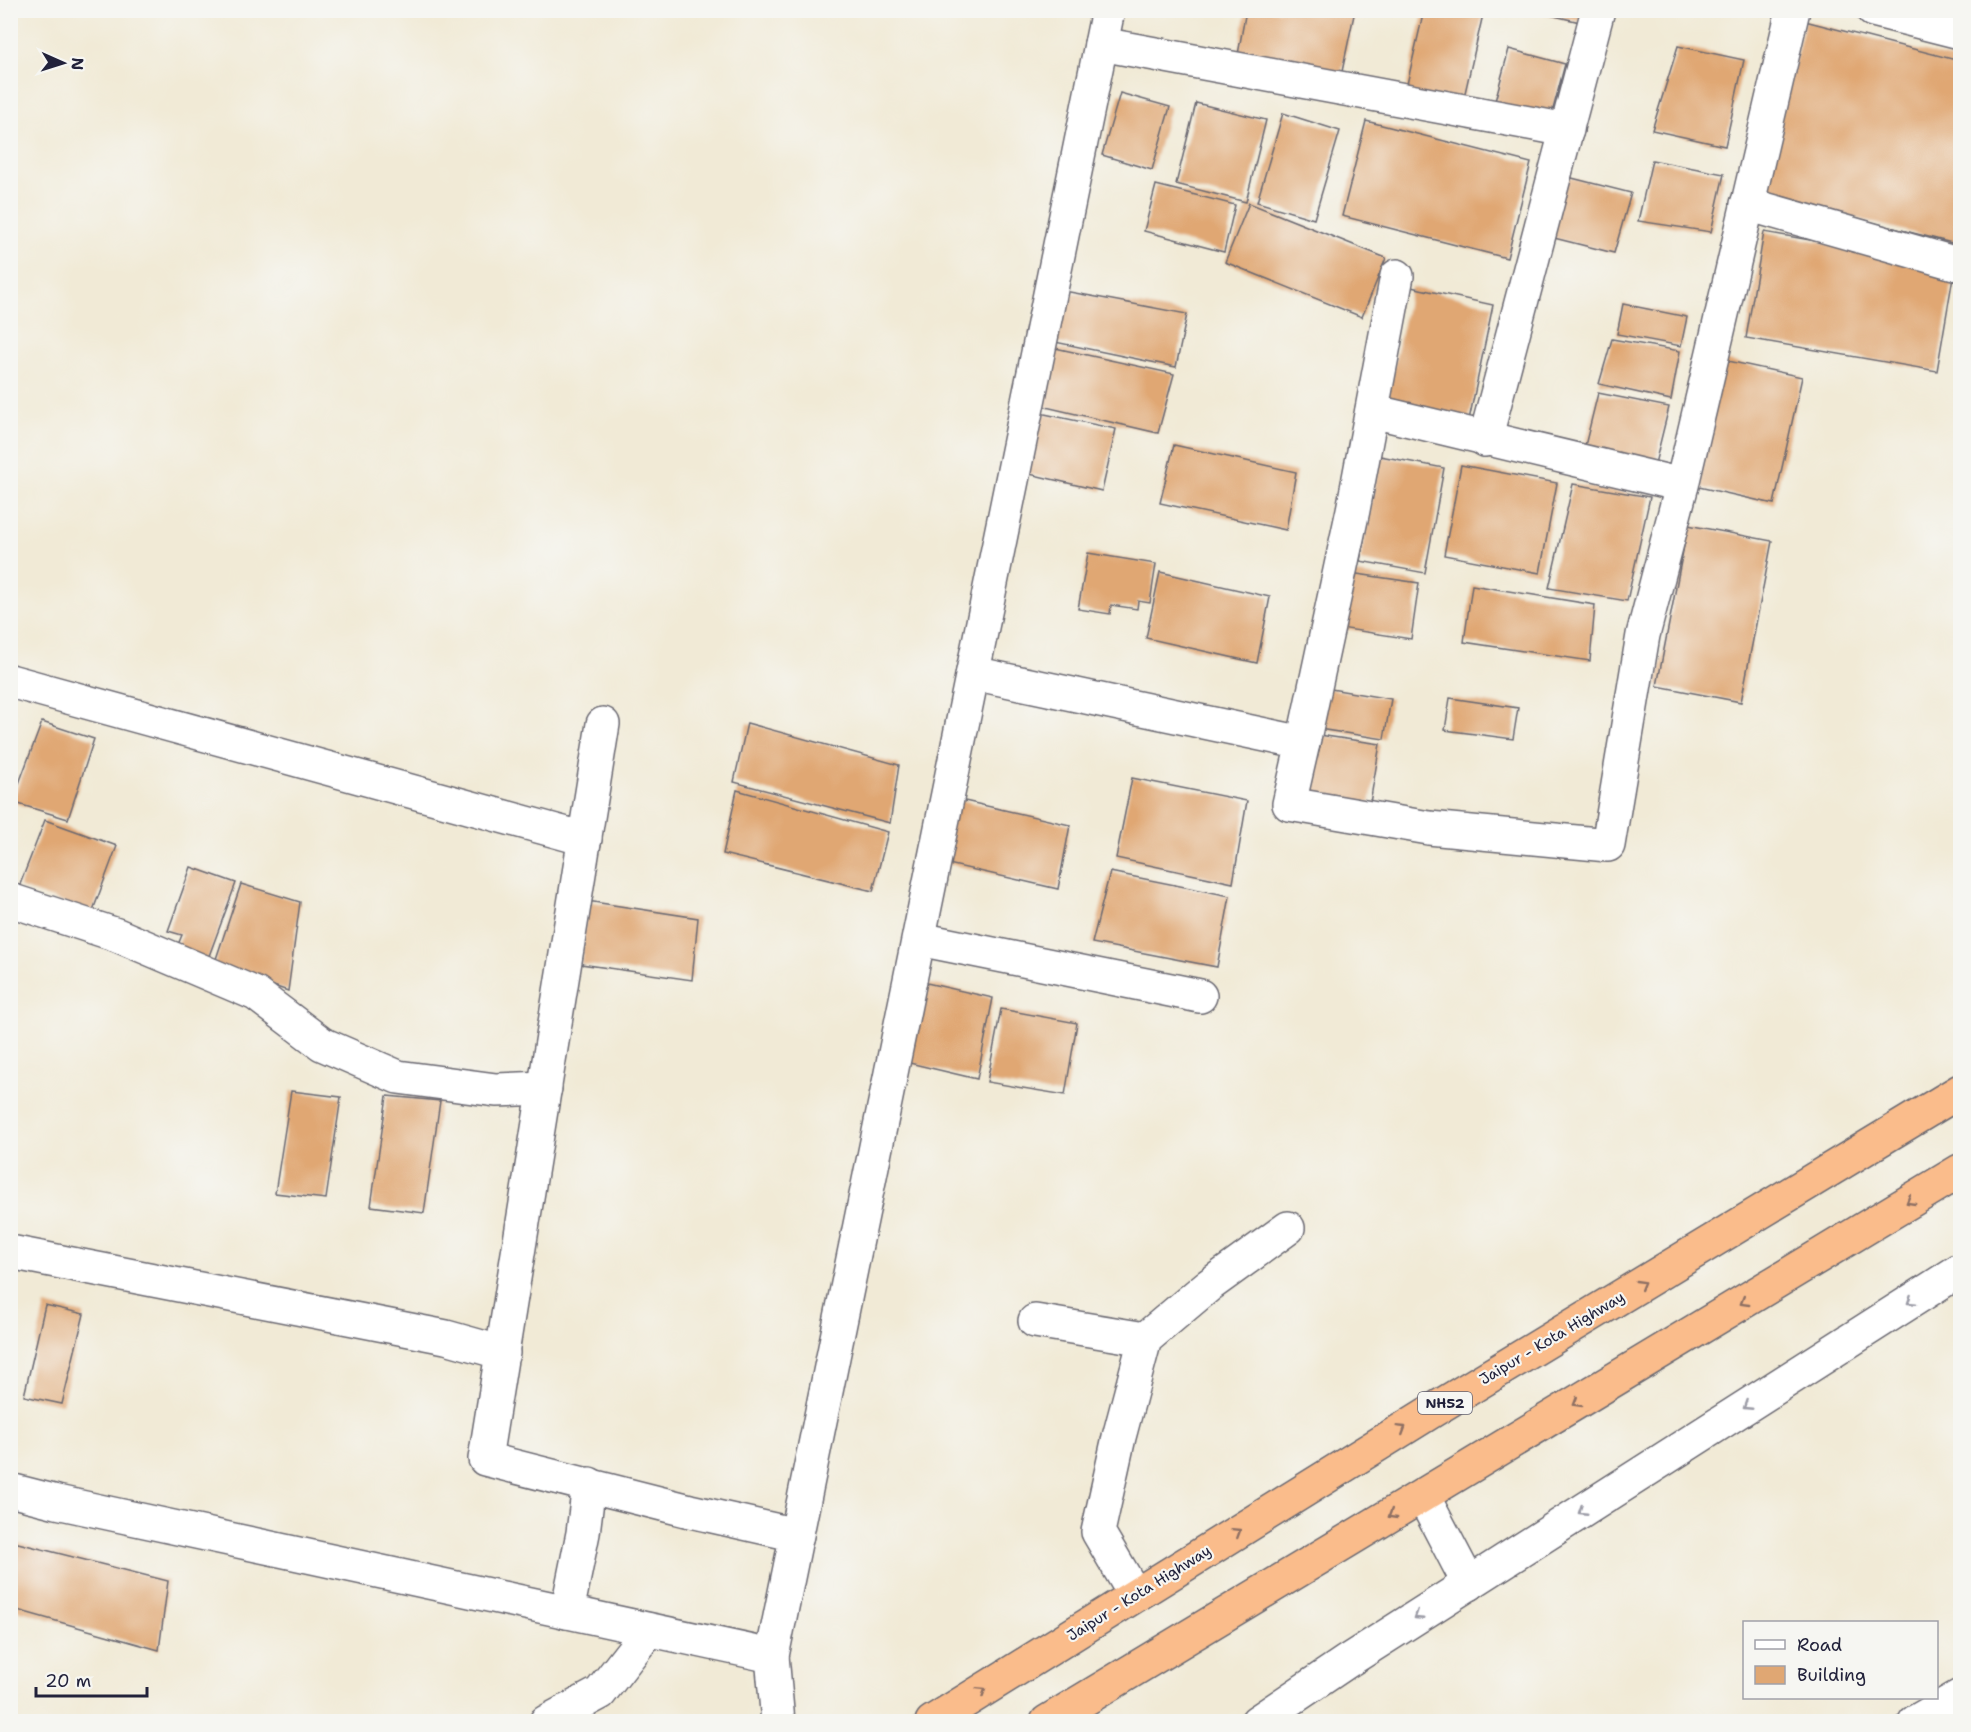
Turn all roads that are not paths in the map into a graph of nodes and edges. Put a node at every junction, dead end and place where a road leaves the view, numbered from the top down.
1 (1108, 10) edge
2 (1598, 10) edge
3 (1793, 10) edge
4 (1873, 10) edge
5 (1960, 32) edge
6 (1101, 44) junction
7 (1567, 130) junction
8 (1747, 204) junction
9 (1954, 263) dead end
10 (1397, 276) dead end
11 (1372, 411) junction
12 (1485, 440) junction
13 (1682, 485) junction
14 (973, 673) junction
15 (10, 681) edge
16 (603, 724) dead end
17 (1303, 743) junction
18 (585, 838) junction
19 (10, 900) edge
20 (919, 939) junction
21 (1200, 996) dead end
22 (545, 1088) junction
23 (1960, 1091) edge
24 (1960, 1171) edge
25 (1287, 1228) dead end
26 (10, 1252) edge
27 (1960, 1270) edge
28 (1035, 1321) dead end
29 (1144, 1339) junction
30 (502, 1353) junction
31 (589, 1484) junction
32 (10, 1490) edge
33 (1423, 1496) junction
34 (797, 1534) junction
35 (1469, 1584) junction
36 (1135, 1595) junction
37 (567, 1612) junction
38 (649, 1630) junction
39 (772, 1656) junction
40 (1960, 1696) edge
41 (546, 1722) edge
42 (777, 1722) edge
43 (932, 1722) edge
44 (1047, 1722) edge
45 (1257, 1722) edge
46 (1915, 1722) edge

1 - 6 street
2 - 7 street
3 - 8 street
4 - 5 street
6 - 7 street
6 - 14 street
7 - 12 street
8 - 9 street
8 - 13 street
10 - 11 street
11 - 12 street
11 - 17 street
12 - 13 street
13 - 17 street
14 - 17 street
14 - 20 street
15 - 18 street
16 - 18 street
18 - 22 street
19 - 22 street
20 - 21 street
20 - 34 street
22 - 30 street
36 -> 23 highway, Jaipur - Kota Highway / NH52
24 -> 33 highway
25 - 29 street
26 - 30 street
27 -> 35 street
28 - 29 street
29 - 36 street
30 - 31 street
31 - 34 street
31 - 37 street
32 - 37 street
33 - 35 street
33 -> 44 highway
34 - 39 street
35 -> 45 street
43 -> 36 highway, Jaipur - Kota Highway / NH52
37 - 38 street
38 - 39 street
38 - 41 street
39 - 42 street
40 - 46 street

